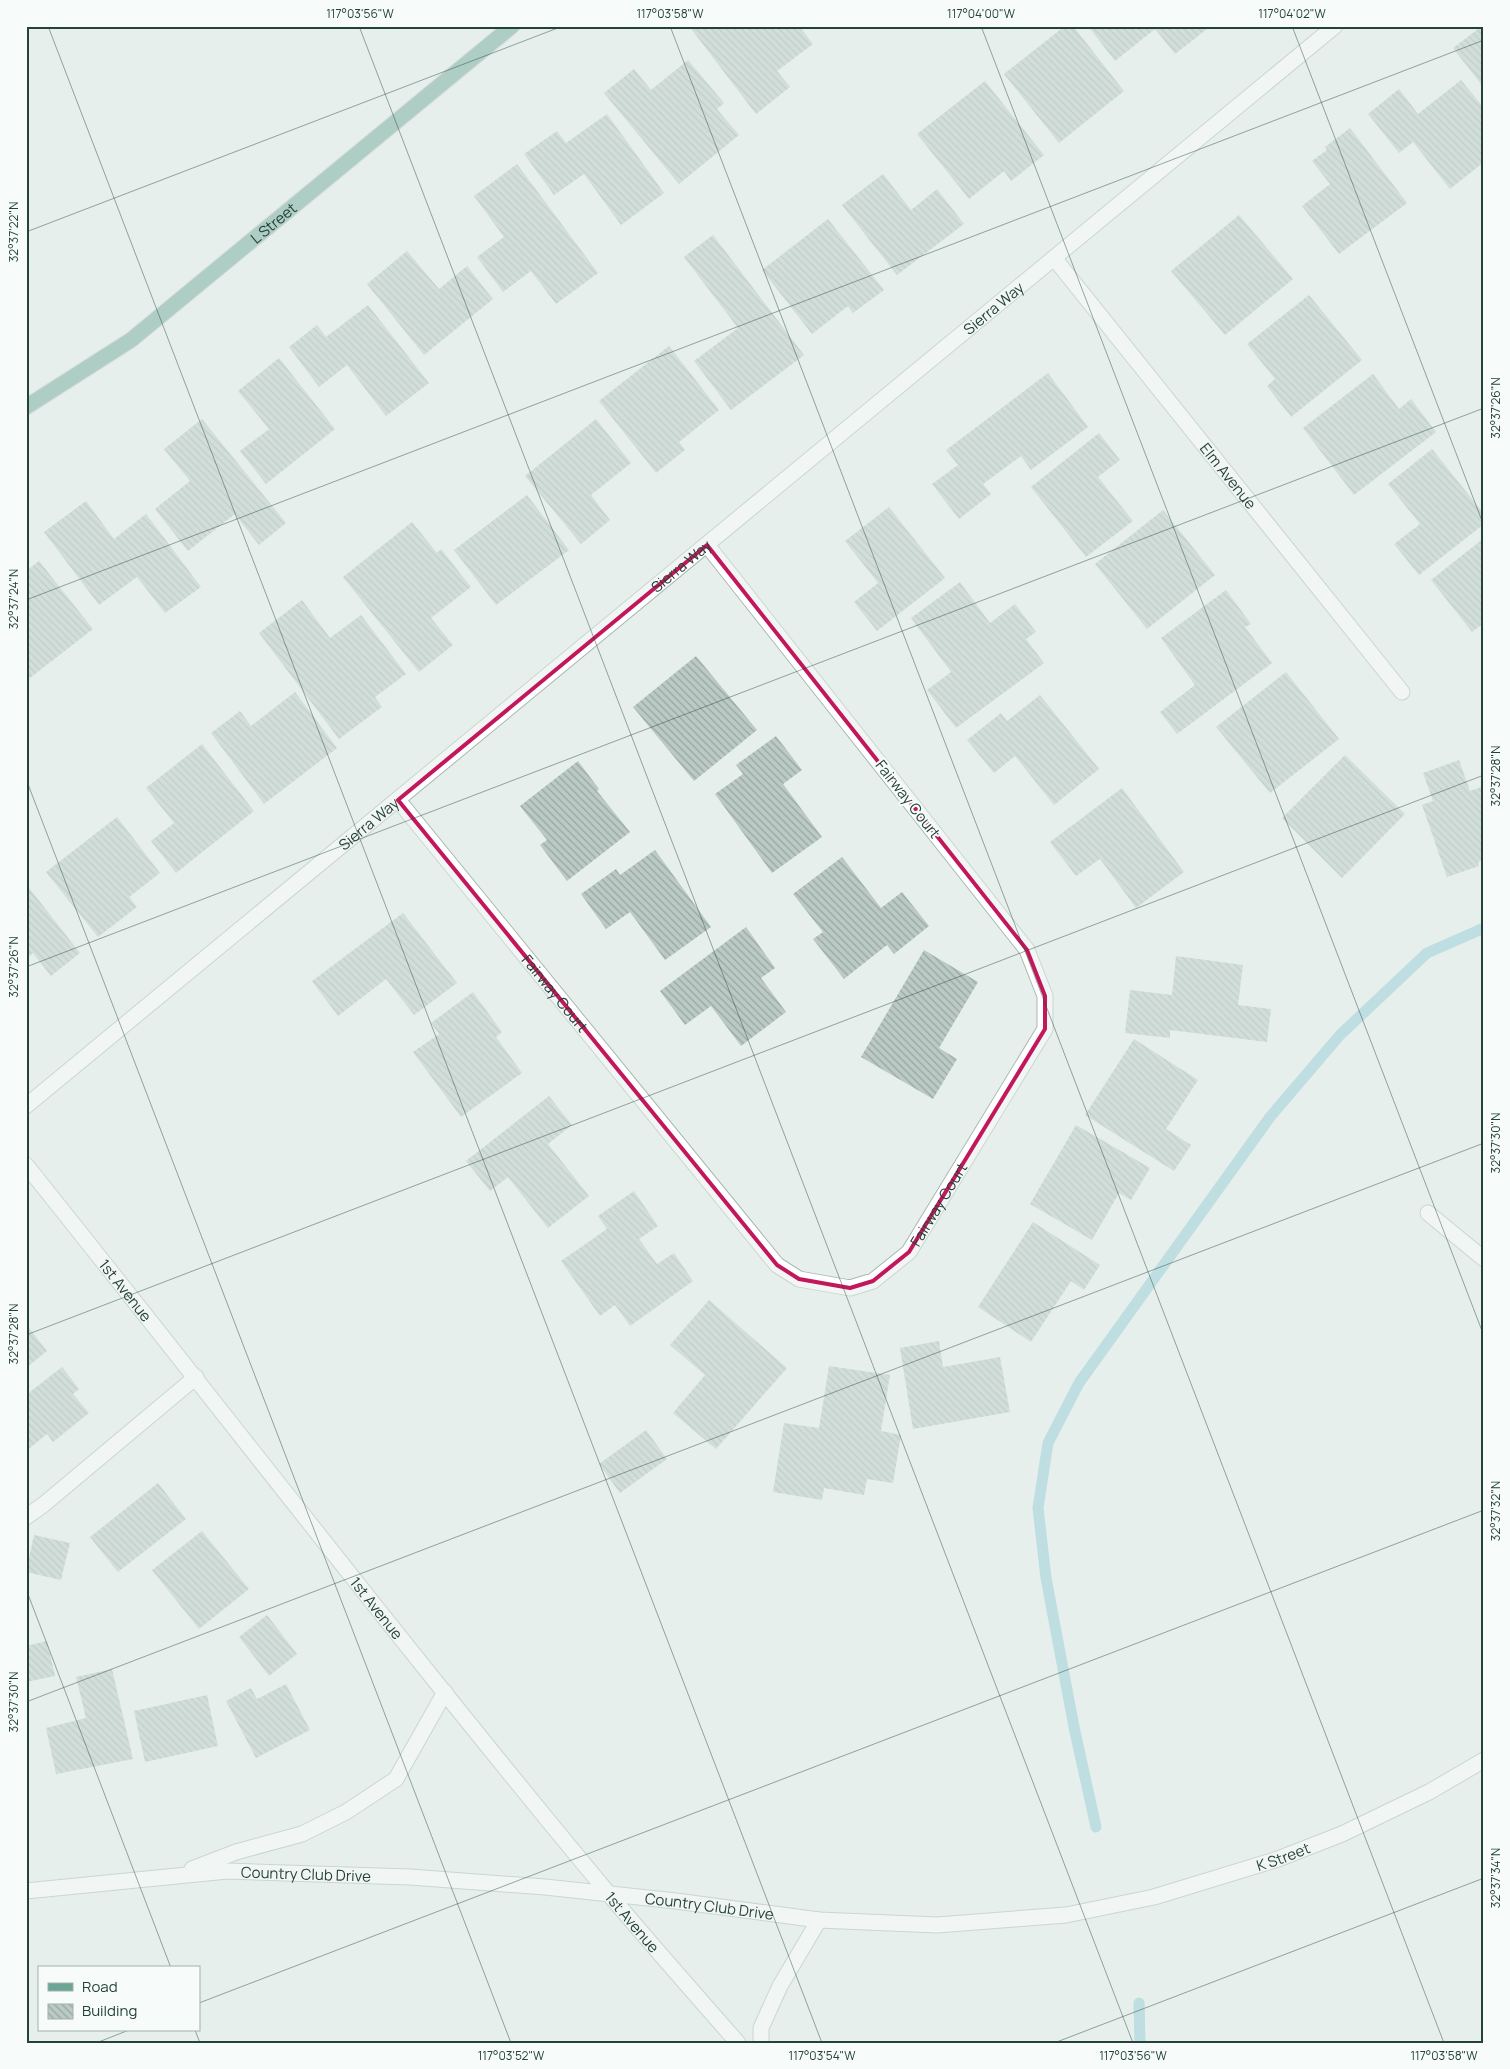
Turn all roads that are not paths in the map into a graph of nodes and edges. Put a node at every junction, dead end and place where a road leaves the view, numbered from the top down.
1 (512, 26) edge
2 (1335, 26) edge
3 (1054, 258) junction
4 (26, 406) edge
5 (707, 545) junction
6 (1402, 692) dead end
7 (398, 800) junction
8 (26, 1106) edge
9 (26, 1166) edge
10 (1428, 1212) dead end
11 (1484, 1259) edge
12 (196, 1377) junction
13 (26, 1517) edge
14 (445, 1692) junction
15 (1484, 1760) edge
16 (174, 1876) junction
17 (26, 1891) edge
18 (608, 1893) junction
19 (1066, 1915) joint
20 (819, 1920) junction
21 (738, 2043) edge
22 (761, 2043) edge

1 - 4 main road, L Street
2 - 3 street, Sierra Way
3 - 5 street, Sierra Way
3 - 6 street, Elm Avenue
5 - 7 street, Sierra Way
5 - 7 street, Fairway Court
7 - 8 street, Sierra Way
9 - 12 street, 1st Avenue
10 - 11 street
12 - 13 street
12 - 14 street, 1st Avenue
14 - 16 street, Country Club Drive
14 - 18 street, 1st Avenue
15 - 19 street, K Street
16 - 17 street, Country Club Drive
16 - 18 street, Country Club Drive
18 - 20 street, Country Club Drive
18 - 21 street, 1st Avenue
19 - 20 street, Country Club Drive
20 - 22 street

